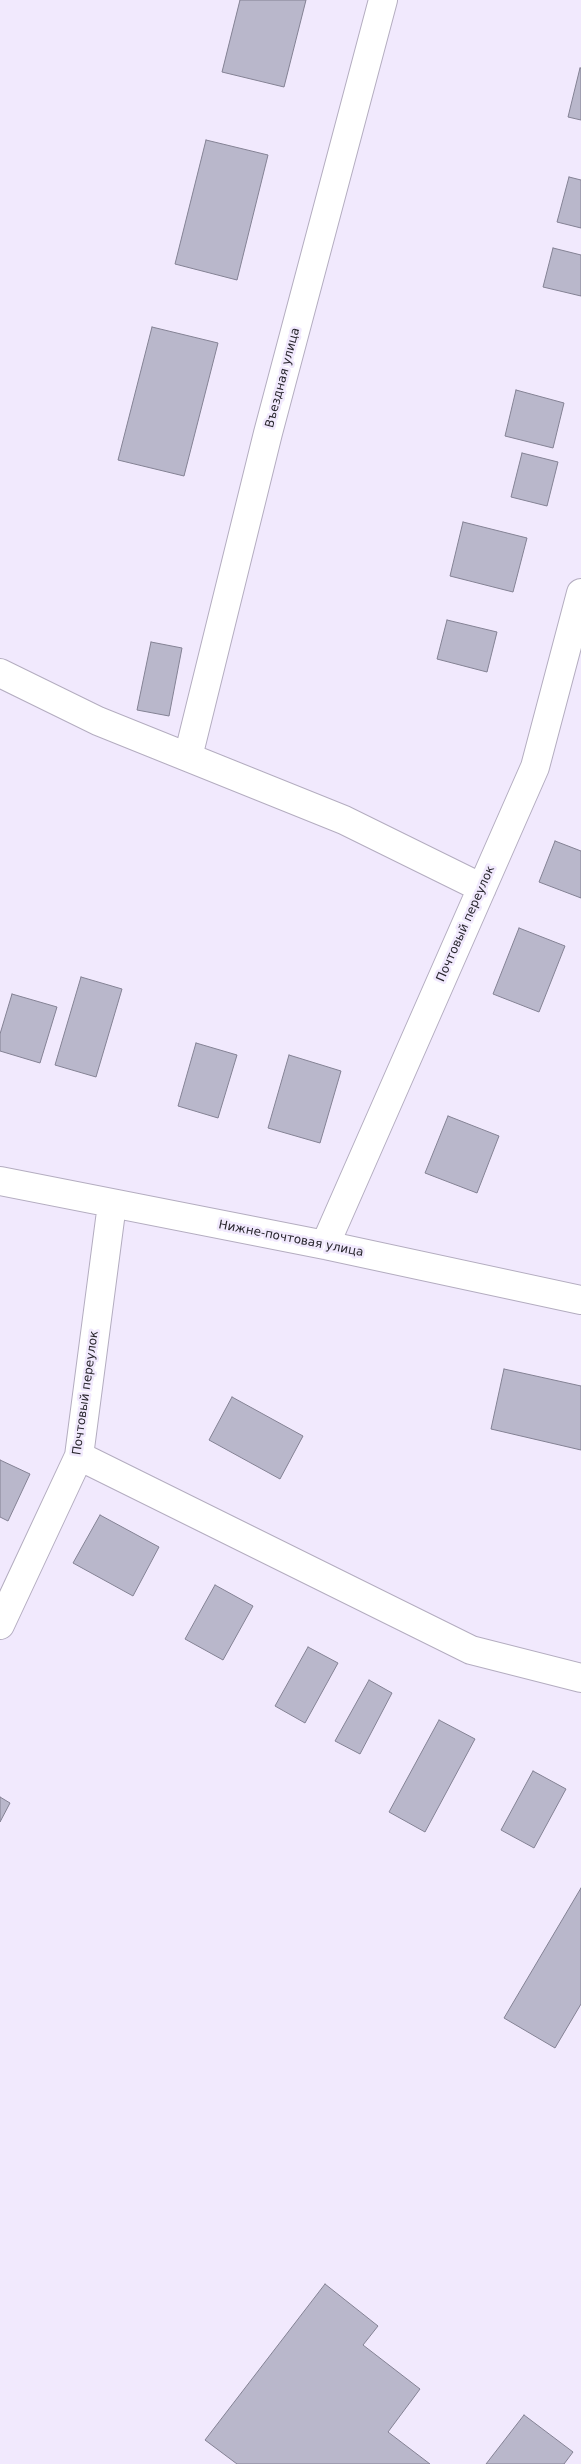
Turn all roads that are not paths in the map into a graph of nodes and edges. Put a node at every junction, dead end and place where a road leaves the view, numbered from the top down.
1 (383, 0) edge
2 (581, 593) edge
3 (0, 672) edge
4 (188, 757) junction
5 (482, 888) junction
6 (0, 1181) edge
7 (112, 1204) junction
8 (325, 1245) junction
9 (581, 1300) edge
10 (79, 1456) junction
11 (0, 1625) edge
12 (581, 1678) edge

1 - 4 street, Въездная улица
2 - 5 street, Почтовый переулок
3 - 4 street
4 - 5 street
5 - 8 street, Почтовый переулок
6 - 7 street, Нижне-почтовая улица
7 - 8 street, Нижне-почтовая улица
7 - 10 street, Почтовый переулок
8 - 9 street, Нижне-почтовая улица
10 - 11 street, Почтовый переулок
10 - 12 street

